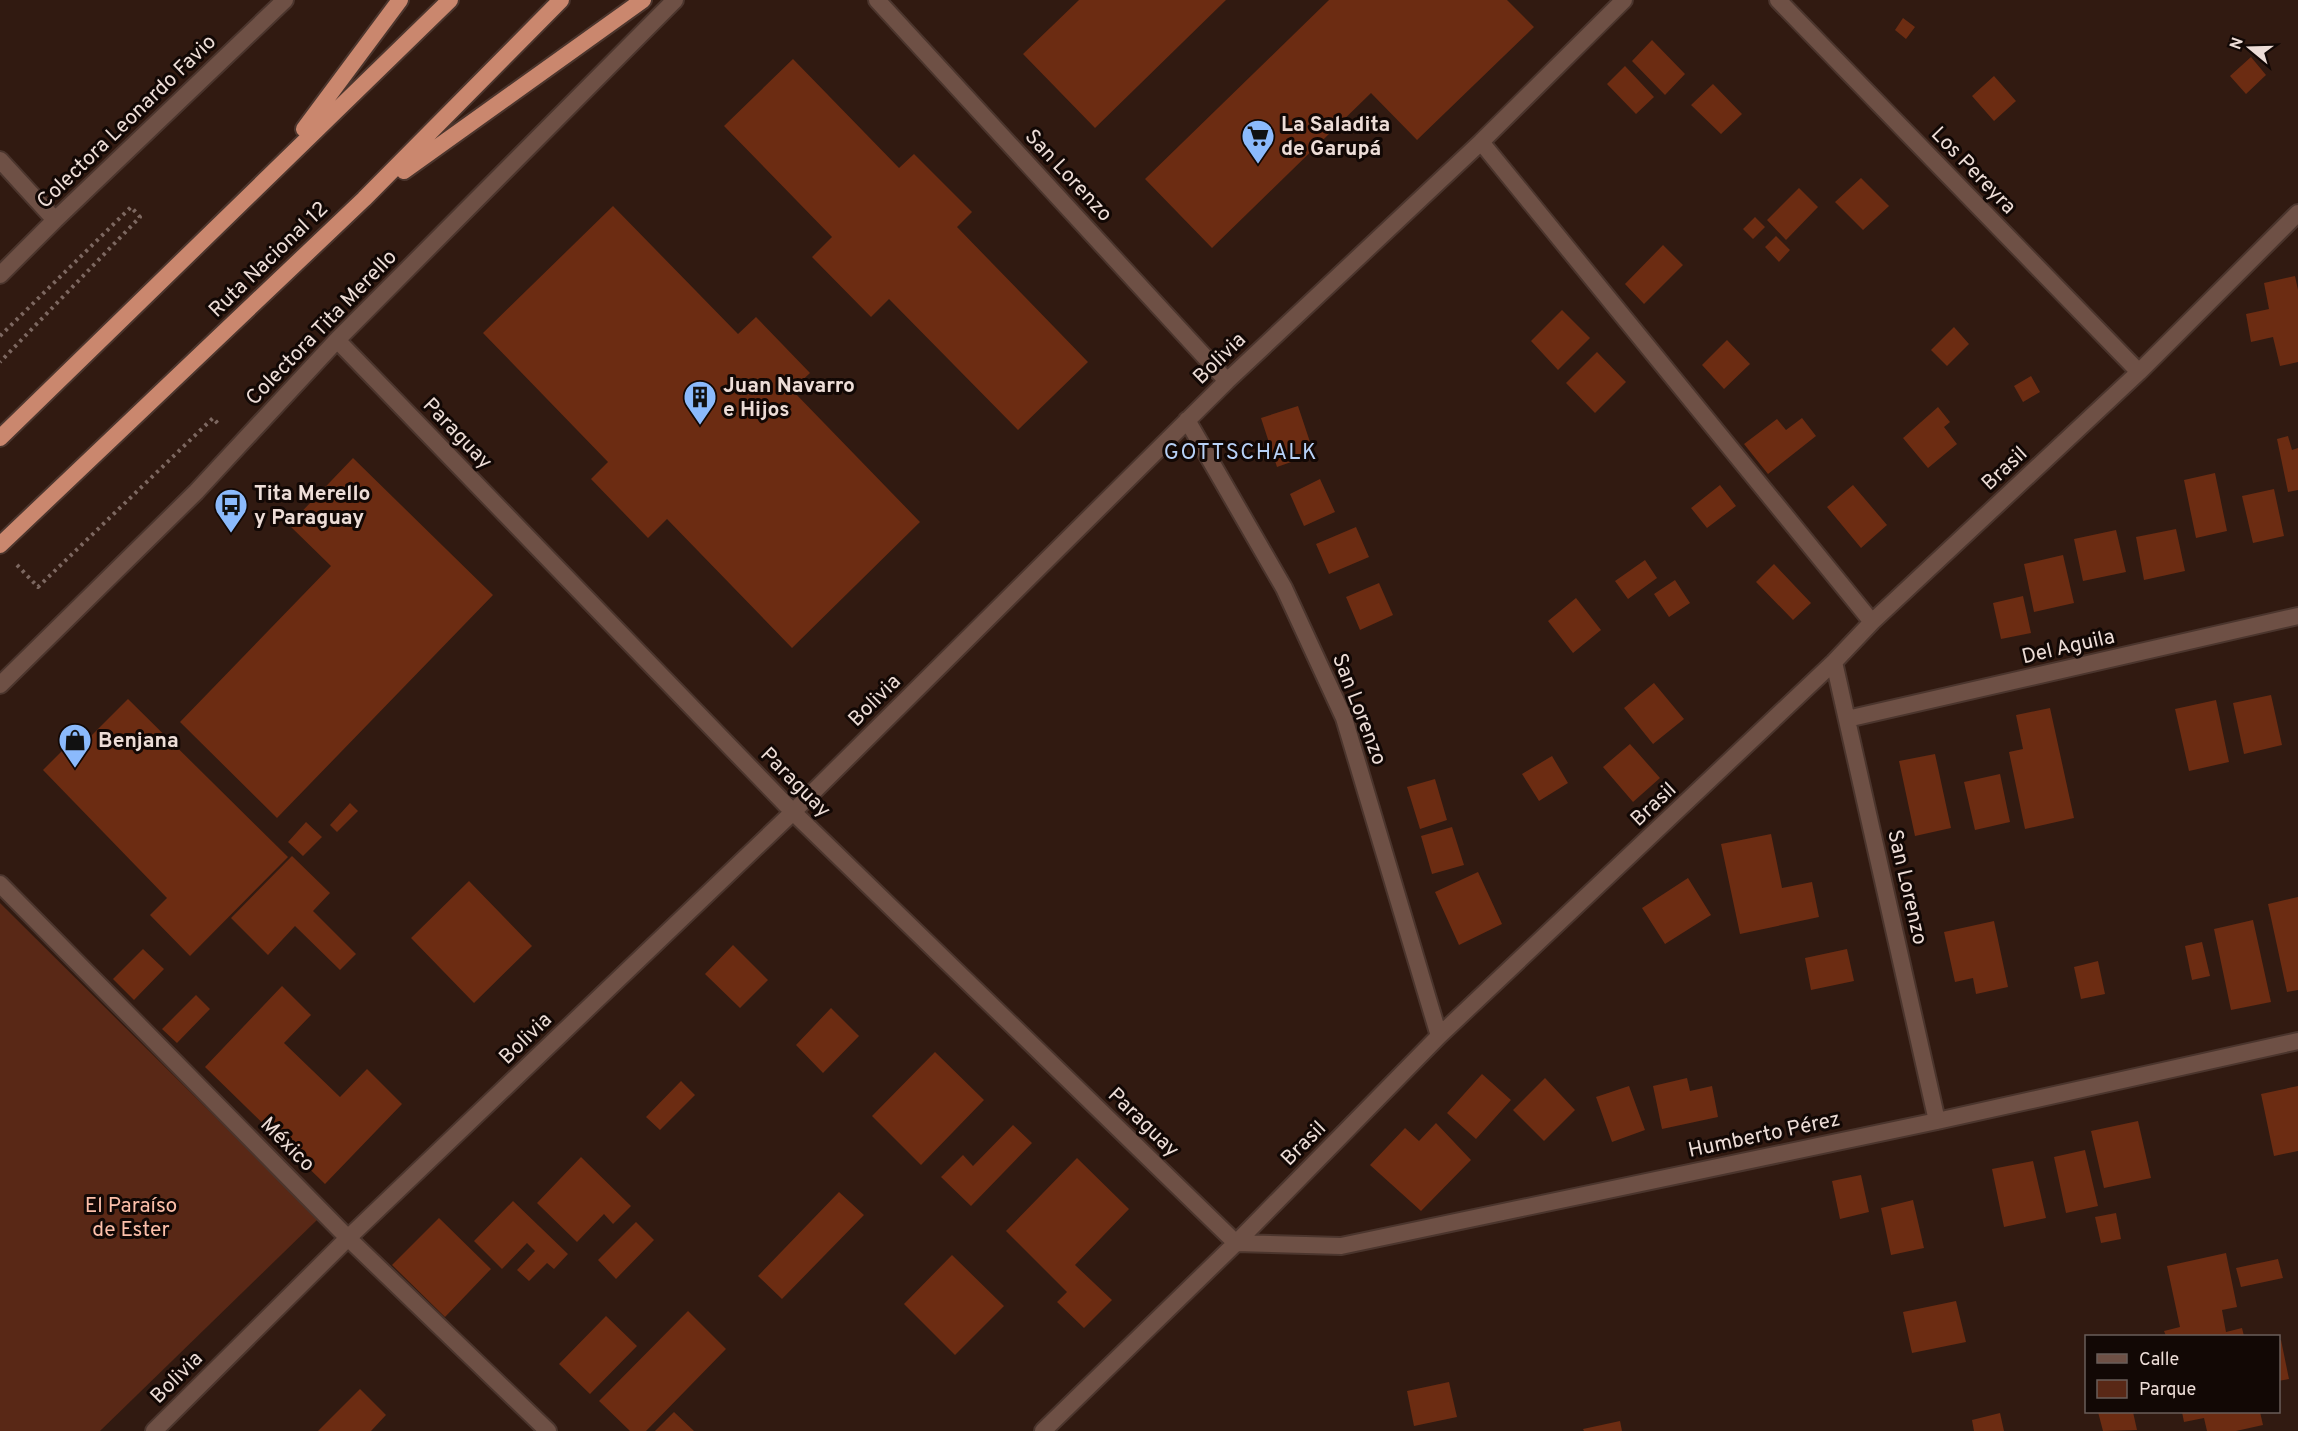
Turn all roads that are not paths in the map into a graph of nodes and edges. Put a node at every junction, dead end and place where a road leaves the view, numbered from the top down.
1 (285, 0) edge
2 (400, 0) edge
3 (450, 0) edge
4 (561, 0) edge
5 (643, 0) edge
6 (675, 0) edge
7 (877, 0) edge
8 (1624, 0) edge
9 (1778, 0) edge
10 (1481, 142) junction
11 (0, 160) edge
12 (276, 167) junction
13 (364, 200) junction
14 (2298, 213) edge
15 (55, 220) junction
16 (0, 275) edge
17 (338, 340) junction
18 (2139, 372) junction
19 (1227, 381) junction
20 (1187, 420) junction
21 (0, 438) edge
22 (0, 545) edge
23 (2298, 616) edge
24 (1872, 622) junction
25 (1834, 662) junction
26 (0, 685) edge
27 (1847, 719) junction
28 (793, 812) junction
29 (0, 884) edge
30 (1439, 1036) junction
31 (2298, 1041) edge
32 (1937, 1121) junction
33 (348, 1238) junction
34 (1236, 1243) junction
35 (154, 1431) edge
36 (548, 1431) edge
37 (1042, 1431) edge

1 - 15 street, Colectora Leonardo Favio
2 - 12 highway
3 - 12 highway
4 - 13 highway, Ruta Nacional 12
5 - 13 highway
6 - 17 street, Colectora Tita Merello
7 - 19 street, San Lorenzo
8 - 10 street, Bolivia
9 - 18 street, Los Pereyra
10 - 19 street, Bolivia
10 - 24 street
11 - 15 street
12 - 21 highway
13 - 22 highway, Ruta Nacional 12
14 - 18 street, Brasil
15 - 16 street, Colectora Leonardo Favio
17 - 26 street, Colectora Tita Merello
17 - 28 street, Paraguay
18 - 24 street, Brasil
19 - 20 street, Bolivia
20 - 28 street, Bolivia
20 - 30 street, San Lorenzo
23 - 27 street, Del Aguila
24 - 25 street, Brasil
25 - 27 street, San Lorenzo
25 - 30 street, Brasil
27 - 32 street, San Lorenzo
28 - 33 street, Bolivia
28 - 34 street, Paraguay
29 - 33 street, México
30 - 34 street, Brasil
31 - 32 street, Humberto Pérez
32 - 34 street, Humberto Pérez
33 - 35 street, Bolivia
33 - 36 street, México
34 - 37 street, Brasil

